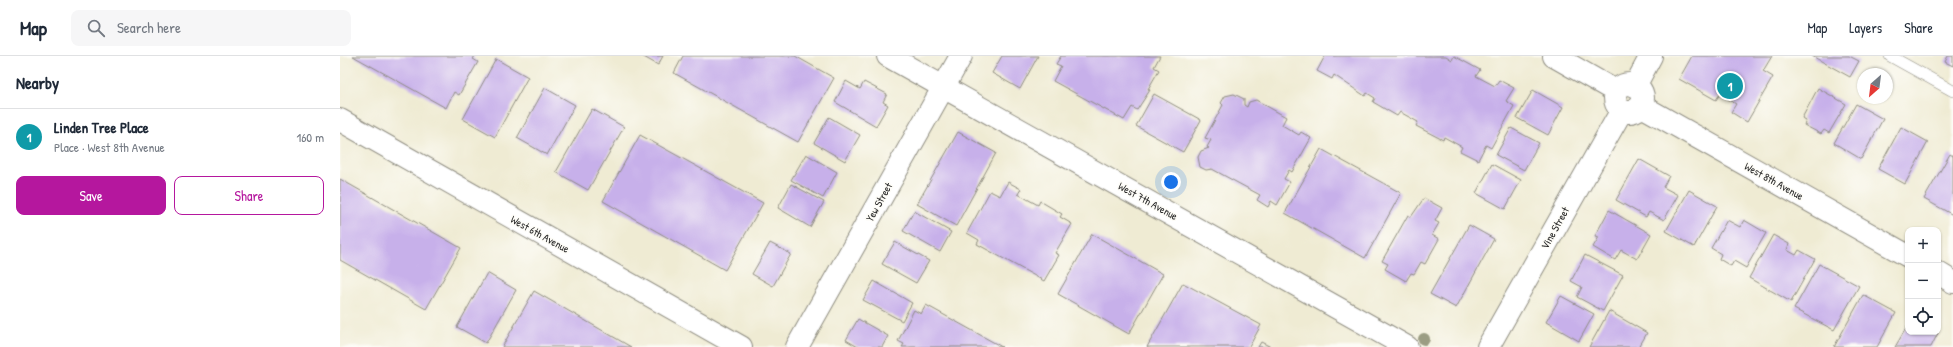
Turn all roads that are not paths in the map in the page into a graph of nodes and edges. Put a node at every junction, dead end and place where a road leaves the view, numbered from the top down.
1 (888, 56) edge
2 (961, 56) edge
3 (1554, 56) edge
4 (1651, 56) edge
5 (1890, 56) edge
6 (944, 87) junction
7 (1953, 91) edge
8 (1628, 98) junction
9 (340, 120) edge
10 (1905, 254) edge
11 (1941, 275) edge
12 (1953, 282) edge
13 (741, 347) edge
14 (797, 347) edge
15 (1407, 347) edge
16 (1488, 347) edge

1 - 6 street, West 7th Avenue
2 - 6 street, Yew Street
3 - 8 street, West 8th Avenue
4 - 8 street, Vine Street
5 - 7 lane
6 - 14 street, Yew Street
6 - 15 street, West 7th Avenue
8 - 10 street, West 8th Avenue
8 - 16 street, Vine Street
9 - 13 street, West 6th Avenue
11 - 12 street

